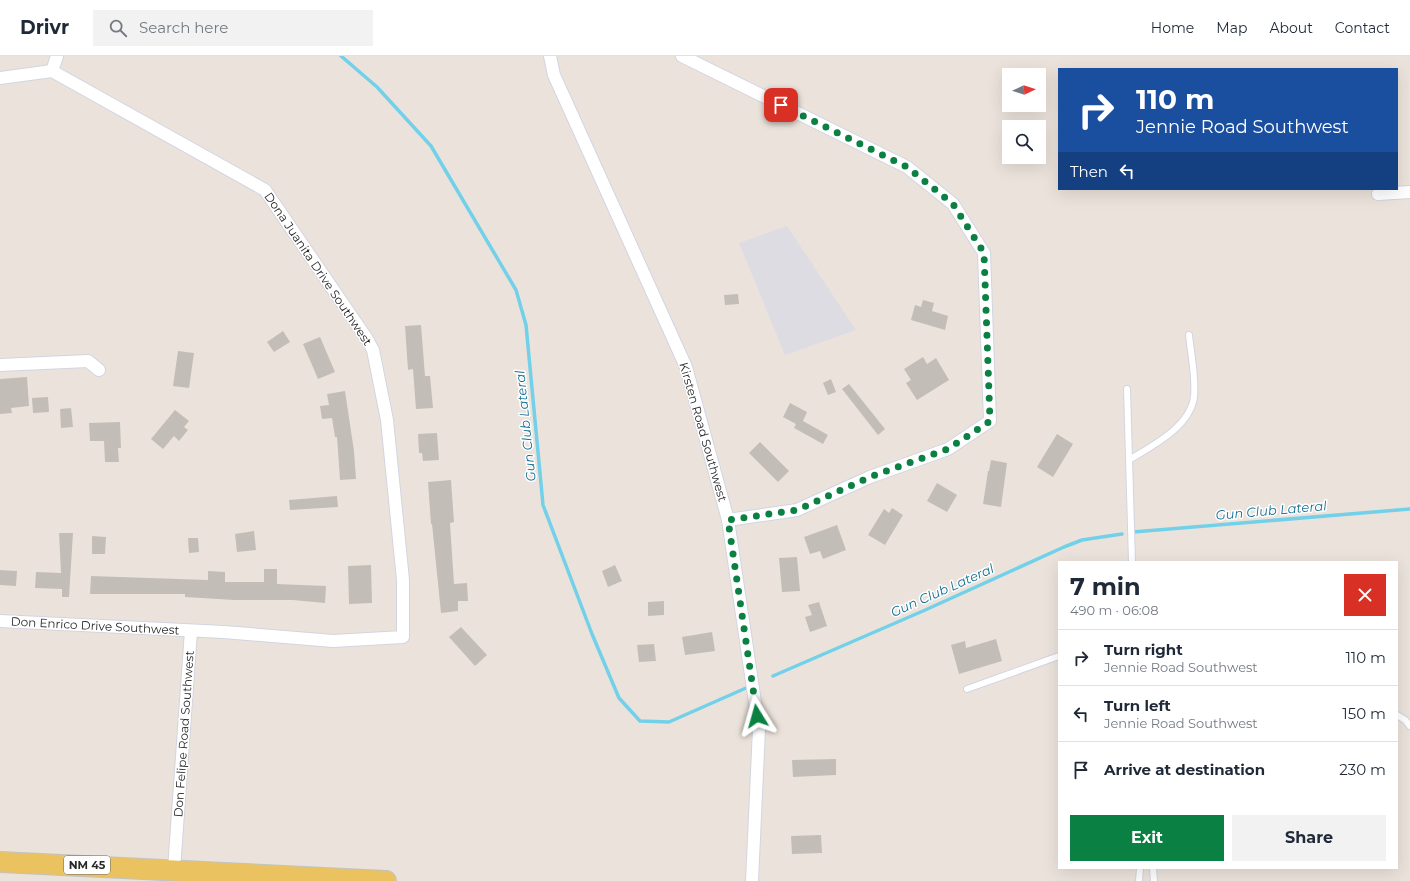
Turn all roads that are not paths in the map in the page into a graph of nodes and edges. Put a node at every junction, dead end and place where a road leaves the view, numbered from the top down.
1 (57, 56) edge
2 (550, 56) edge
3 (682, 56) edge
4 (52, 71) junction
5 (0, 78) edge
6 (1410, 192) edge
7 (1378, 194) dead end
8 (1189, 335) dead end
9 (0, 365) edge
10 (99, 370) dead end
11 (1127, 389) dead end
12 (1129, 460) junction
13 (728, 520) junction
14 (1132, 561) edge
15 (0, 621) edge
16 (191, 631) junction
17 (1058, 656) edge
18 (967, 689) dead end
19 (1398, 716) edge
20 (1410, 726) edge
21 (0, 862) edge
22 (174, 869) junction
23 (1140, 869) edge
24 (1153, 869) edge
25 (386, 881) edge
26 (752, 881) edge
27 (1140, 881) edge
28 (1154, 881) edge

1 - 4 street
2 - 13 street, Kirsten Road Southwest
3 - 13 street
4 - 5 street
4 - 16 street, Dona Juanita Drive Southwest
6 - 7 street
8 - 12 lane
9 - 10 street
11 - 12 lane
12 - 14 lane
13 - 26 street, Kirsten Road Southwest
15 - 16 street, Don Enrico Drive Southwest
16 - 22 street, Don Felipe Road Southwest
17 - 18 lane
19 - 20 lane
21 - 22 main road, NM 45
22 - 25 main road, NM 45
23 - 27 lane
24 - 28 lane

